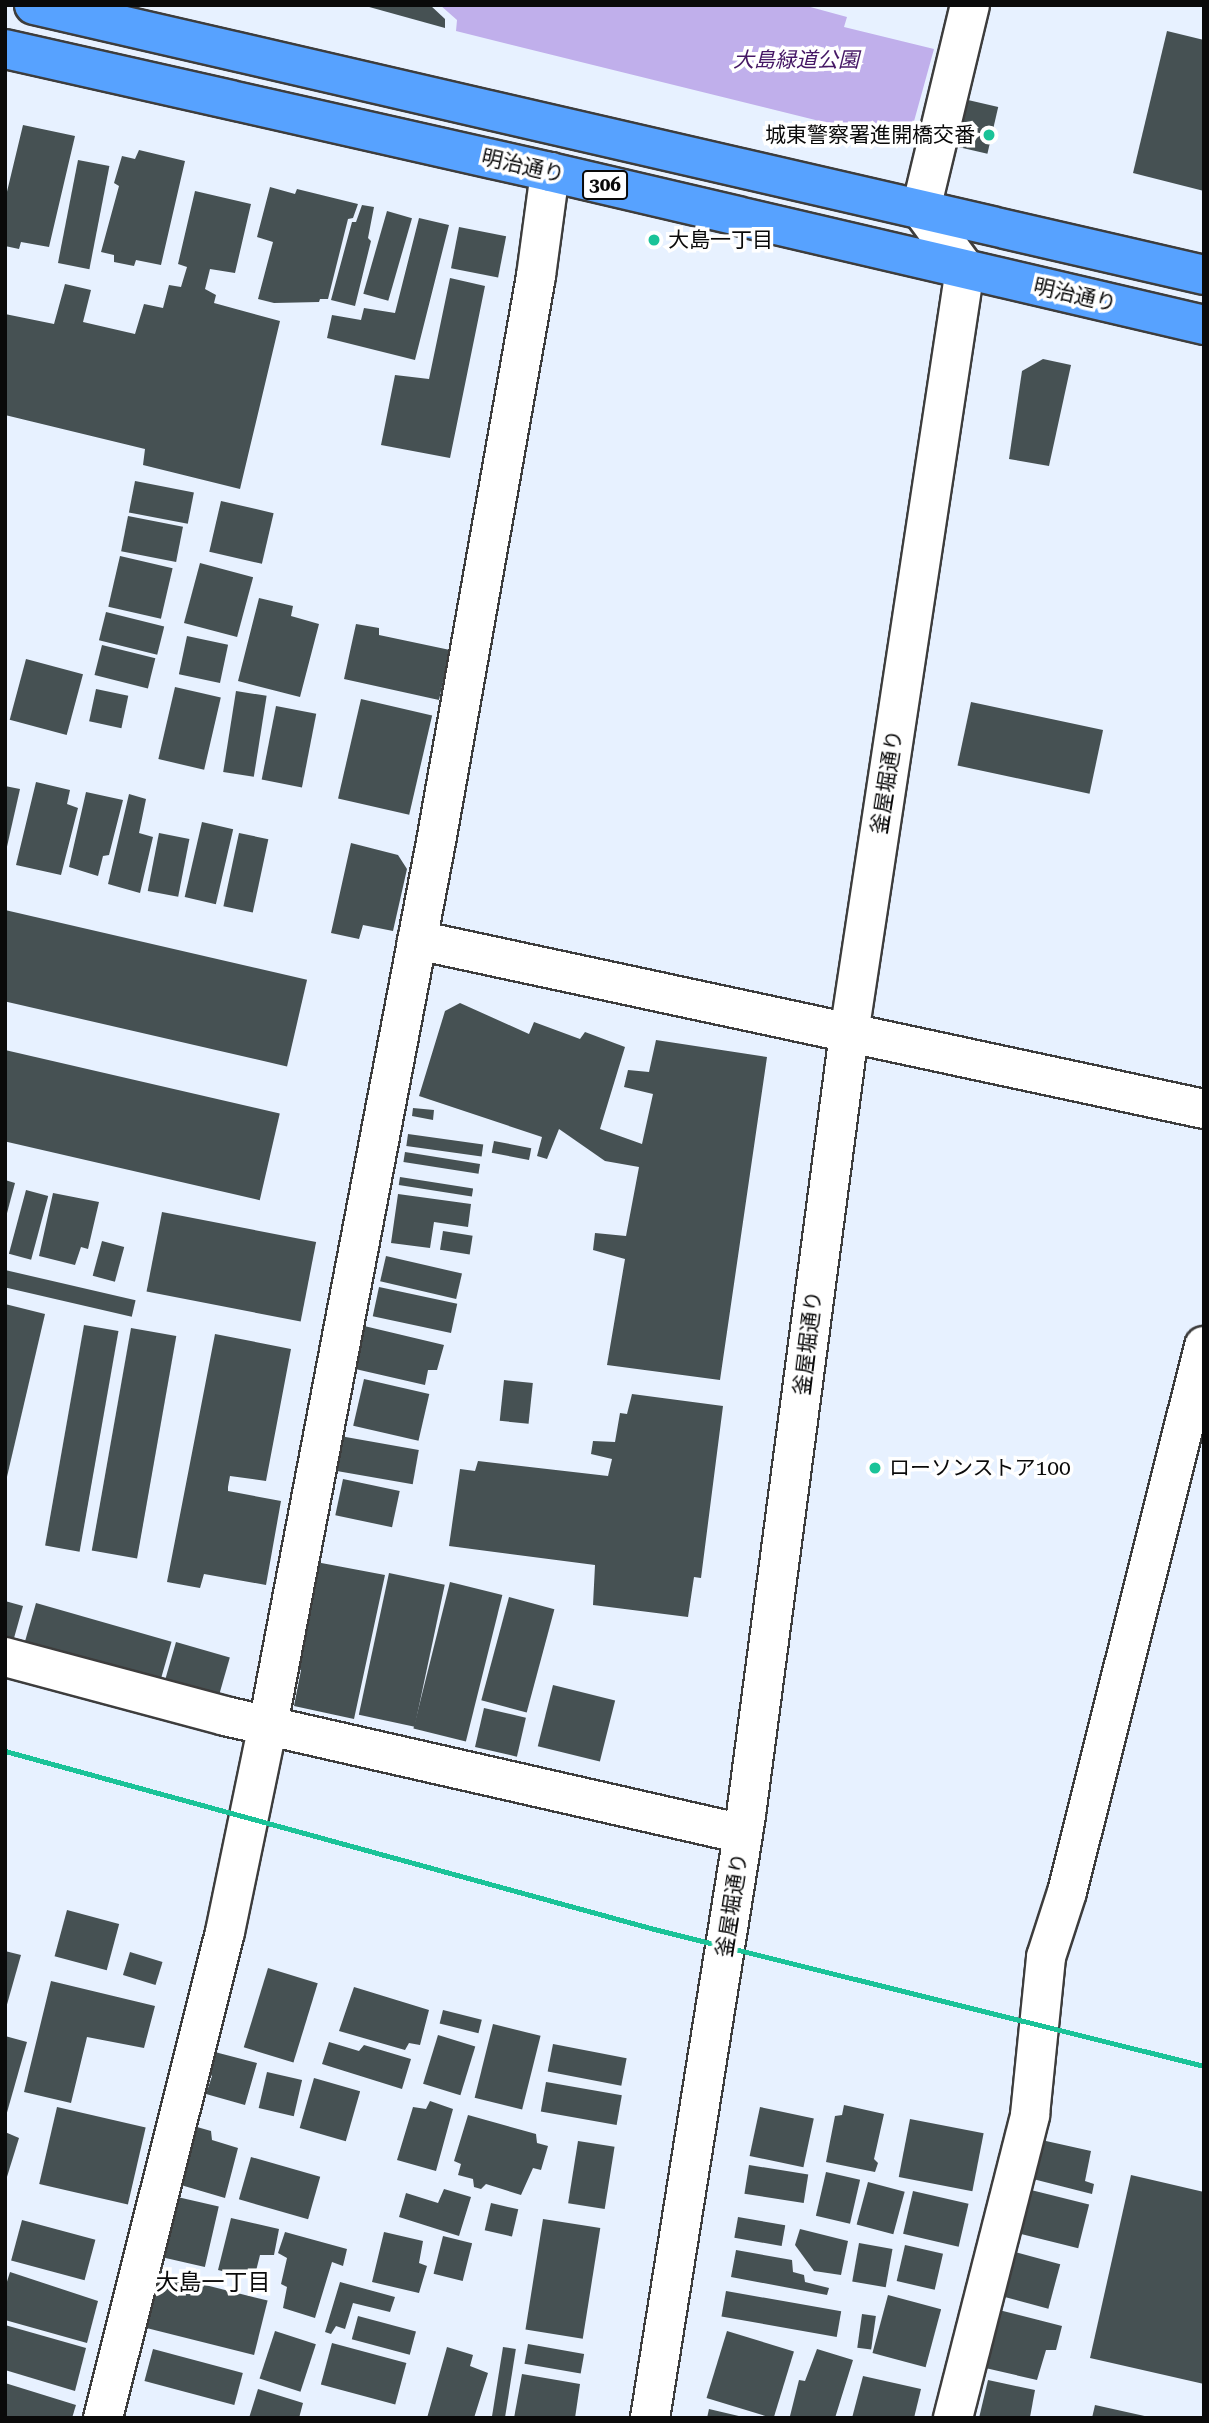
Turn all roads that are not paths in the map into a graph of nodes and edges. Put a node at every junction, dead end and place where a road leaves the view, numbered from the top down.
1 (34, 5) edge
2 (970, 5) edge
3 (5, 49) edge
4 (550, 172) junction
5 (921, 209) junction
6 (965, 269) junction
7 (1204, 275) edge
8 (1204, 325) edge
9 (417, 940) junction
10 (849, 1034) junction
11 (1204, 1109) edge
12 (1204, 1346) edge
13 (5, 1657) edge
14 (268, 1725) junction
15 (743, 1834) junction
16 (103, 2418) edge
17 (650, 2418) edge
18 (953, 2418) edge

1 - 5 main road, 306
2 - 5 street
3 - 4 main road, 明治通り / 306
4 - 6 main road, 明治通り / 306
4 - 9 street
5 - 6 street
5 - 7 main road, 306
6 - 8 main road, 明治通り / 306
6 - 10 street, 釜屋堀通り
9 - 10 street
9 - 14 street
10 - 11 street
10 - 15 street, 釜屋堀通り
12 - 18 street
13 - 14 street
14 - 15 street
14 - 16 street
15 - 17 street, 釜屋堀通り

